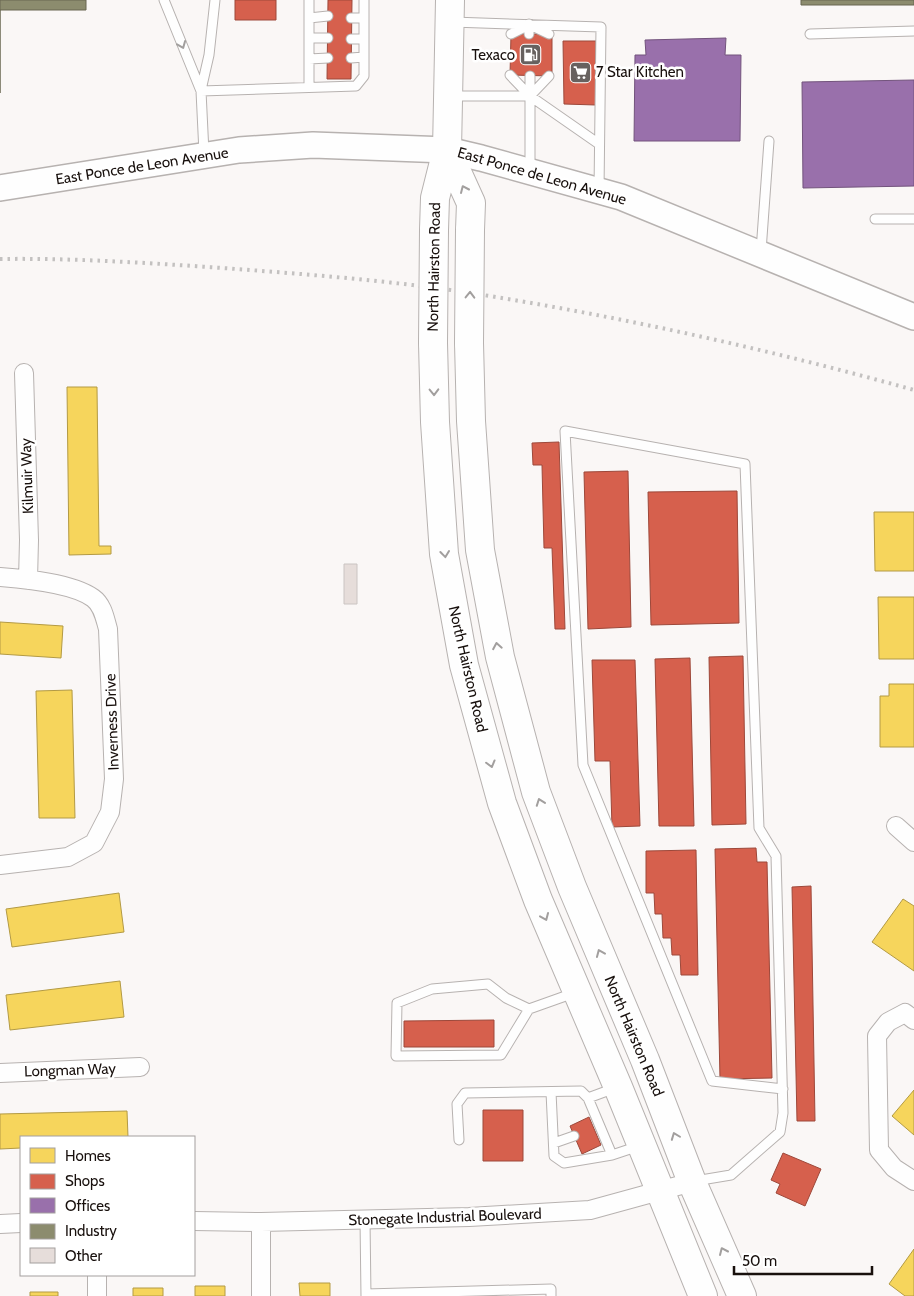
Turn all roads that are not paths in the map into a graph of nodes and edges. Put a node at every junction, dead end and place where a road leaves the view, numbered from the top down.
1 (164, 0) edge
2 (209, 0) edge
3 (216, 0) edge
4 (309, 0) edge
5 (364, 0) edge
6 (450, 11) edge
7 (214, 14) junction
8 (328, 16) dead end
9 (309, 18) junction
10 (351, 18) dead end
11 (364, 18) junction
12 (529, 24) junction
13 (914, 30) edge
14 (511, 34) dead end
15 (529, 34) dead end
16 (550, 34) dead end
17 (810, 34) dead end
18 (309, 38) junction
19 (328, 38) dead end
20 (351, 39) dead end
21 (364, 39) junction
22 (364, 57) junction
23 (328, 58) dead end
24 (351, 58) dead end
25 (309, 59) junction
26 (510, 76) dead end
27 (530, 76) dead end
28 (549, 76) dead end
29 (309, 86) junction
30 (201, 91) junction
31 (448, 96) junction
32 (530, 96) junction
33 (769, 140) dead end
34 (599, 144) junction
35 (447, 150) junction
36 (204, 156) junction
37 (530, 172) junction
38 (0, 188) edge
39 (599, 191) junction
40 (875, 219) dead end
41 (914, 219) edge
42 (761, 254) junction
43 (914, 316) edge
44 (24, 373) dead end
45 (0, 577) edge
46 (28, 580) junction
47 (896, 826) dead end
48 (914, 842) edge
49 (0, 864) edge
50 (577, 992) junction
51 (529, 1009) junction
52 (914, 1020) edge
53 (140, 1067) dead end
54 (0, 1073) edge
55 (618, 1087) junction
56 (782, 1089) junction
57 (551, 1092) junction
58 (588, 1098) junction
59 (574, 1136) dead end
60 (459, 1140) dead end
61 (554, 1143) junction
62 (641, 1145) junction
63 (612, 1155) junction
64 (914, 1181) edge
65 (692, 1182) junction
66 (660, 1191) junction
67 (365, 1220) junction
68 (195, 1221) edge
69 (261, 1222) junction
70 (20, 1223) edge
71 (0, 1224) edge
72 (97, 1276) edge
73 (366, 1295) edge
74 (97, 1296) edge
75 (261, 1296) edge
76 (551, 1296) edge
77 (703, 1296) edge
78 (742, 1296) edge

1 -> 30 lane
2 - 7 lane
3 - 7 lane
4 - 9 lane
5 - 11 lane
6 - 12 lane
6 - 31 main road
7 - 30 lane
8 - 9 lane
9 - 18 lane
10 - 11 lane
11 - 21 lane
12 - 14 lane
12 - 15 lane
12 - 16 lane
12 - 34 lane
13 - 17 lane
18 - 19 lane
18 - 25 lane
20 - 21 lane
21 - 22 lane
22 - 24 lane
22 - 29 lane
23 - 25 lane
25 - 29 lane
26 - 32 lane
27 - 32 lane
28 - 32 lane
29 - 30 lane
30 - 36 lane
31 - 32 lane
31 - 35 main road
32 - 34 lane
32 - 37 lane
33 - 42 lane
34 - 39 lane
35 - 36 main road, East Ponce de Leon Avenue
35 - 37 main road, East Ponce de Leon Avenue
35 -> 50 main road, North Hairston Road, bridge
65 -> 35 main road, North Hairston Road, bridge
36 - 38 main road, East Ponce de Leon Avenue
37 - 39 main road, East Ponce de Leon Avenue
39 - 42 main road, East Ponce de Leon Avenue
40 - 41 lane
42 - 43 main road, East Ponce de Leon Avenue
44 - 46 street, Kilmuir Way
45 - 46 street, Inverness Drive
46 - 49 street, Inverness Drive
47 - 48 street
50 - 51 lane
50 - 55 main road, North Hairston Road
51 - 51 lane
52 - 64 street
53 - 54 street, Longman Way
55 - 58 lane
55 - 62 main road, North Hairston Road
56 - 56 lane
56 - 65 lane
57 - 58 lane
57 - 60 lane
57 - 61 lane
58 - 63 lane
59 - 61 lane
61 - 63 lane
62 - 63 lane
62 - 66 main road, North Hairston Road
65 - 66 street, Stonegate Industrial Boulevard
78 -> 65 main road, North Hairston Road
66 - 67 street, Stonegate Industrial Boulevard
66 - 77 main road, North Hairston Road
67 - 69 street, Stonegate Industrial Boulevard
67 - 73 lane
68 - 69 street, Stonegate Industrial Boulevard
69 - 75 street
70 - 71 street
72 - 74 street
73 - 76 lane

